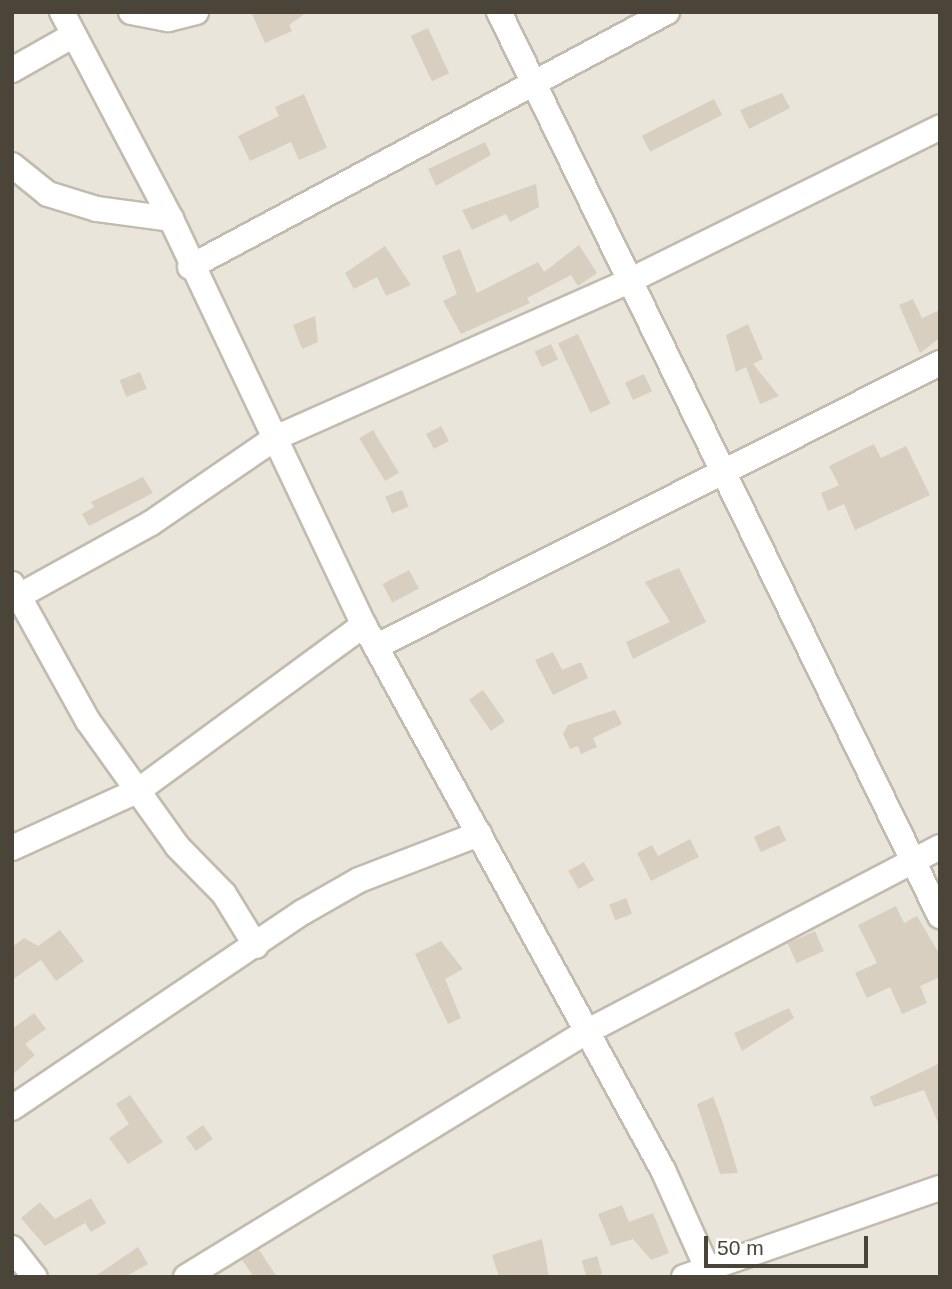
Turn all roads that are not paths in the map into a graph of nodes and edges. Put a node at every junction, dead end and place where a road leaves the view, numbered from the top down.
1 (62, 12) edge
2 (131, 12) edge
3 (196, 12) edge
4 (499, 12) edge
5 (667, 12) edge
6 (72, 36) junction
7 (12, 70) edge
8 (532, 81) junction
9 (940, 127) edge
10 (12, 165) edge
11 (171, 219) junction
12 (190, 267) junction
13 (629, 281) junction
14 (940, 363) edge
15 (275, 438) junction
16 (723, 472) junction
17 (16, 590) edge
18 (371, 635) junction
19 (139, 790) junction
20 (478, 834) junction
21 (940, 847) edge
22 (12, 848) edge
23 (912, 861) junction
24 (940, 916) edge
25 (256, 946) junction
26 (586, 1032) junction
27 (12, 1108) edge
28 (940, 1188) edge
29 (12, 1248) edge
30 (709, 1272) edge
31 (35, 1277) edge
32 (186, 1277) edge
33 (684, 1277) edge

1 - 6 street
2 - 3 street
4 - 8 street
5 - 8 street
6 - 7 street
6 - 11 street
8 - 12 street
8 - 13 street
9 - 13 street
10 - 11 street
11 - 12 street
12 - 15 street
13 - 15 street
13 - 16 street
14 - 16 street
15 - 17 street
15 - 18 street
16 - 18 street
16 - 23 street
17 - 19 street
18 - 19 street
18 - 20 street
19 - 22 street
19 - 25 street
20 - 25 street
20 - 26 street
21 - 23 street
23 - 24 street
23 - 26 street
25 - 27 street
26 - 30 street
26 - 32 street
28 - 30 street
29 - 31 street
30 - 33 street

